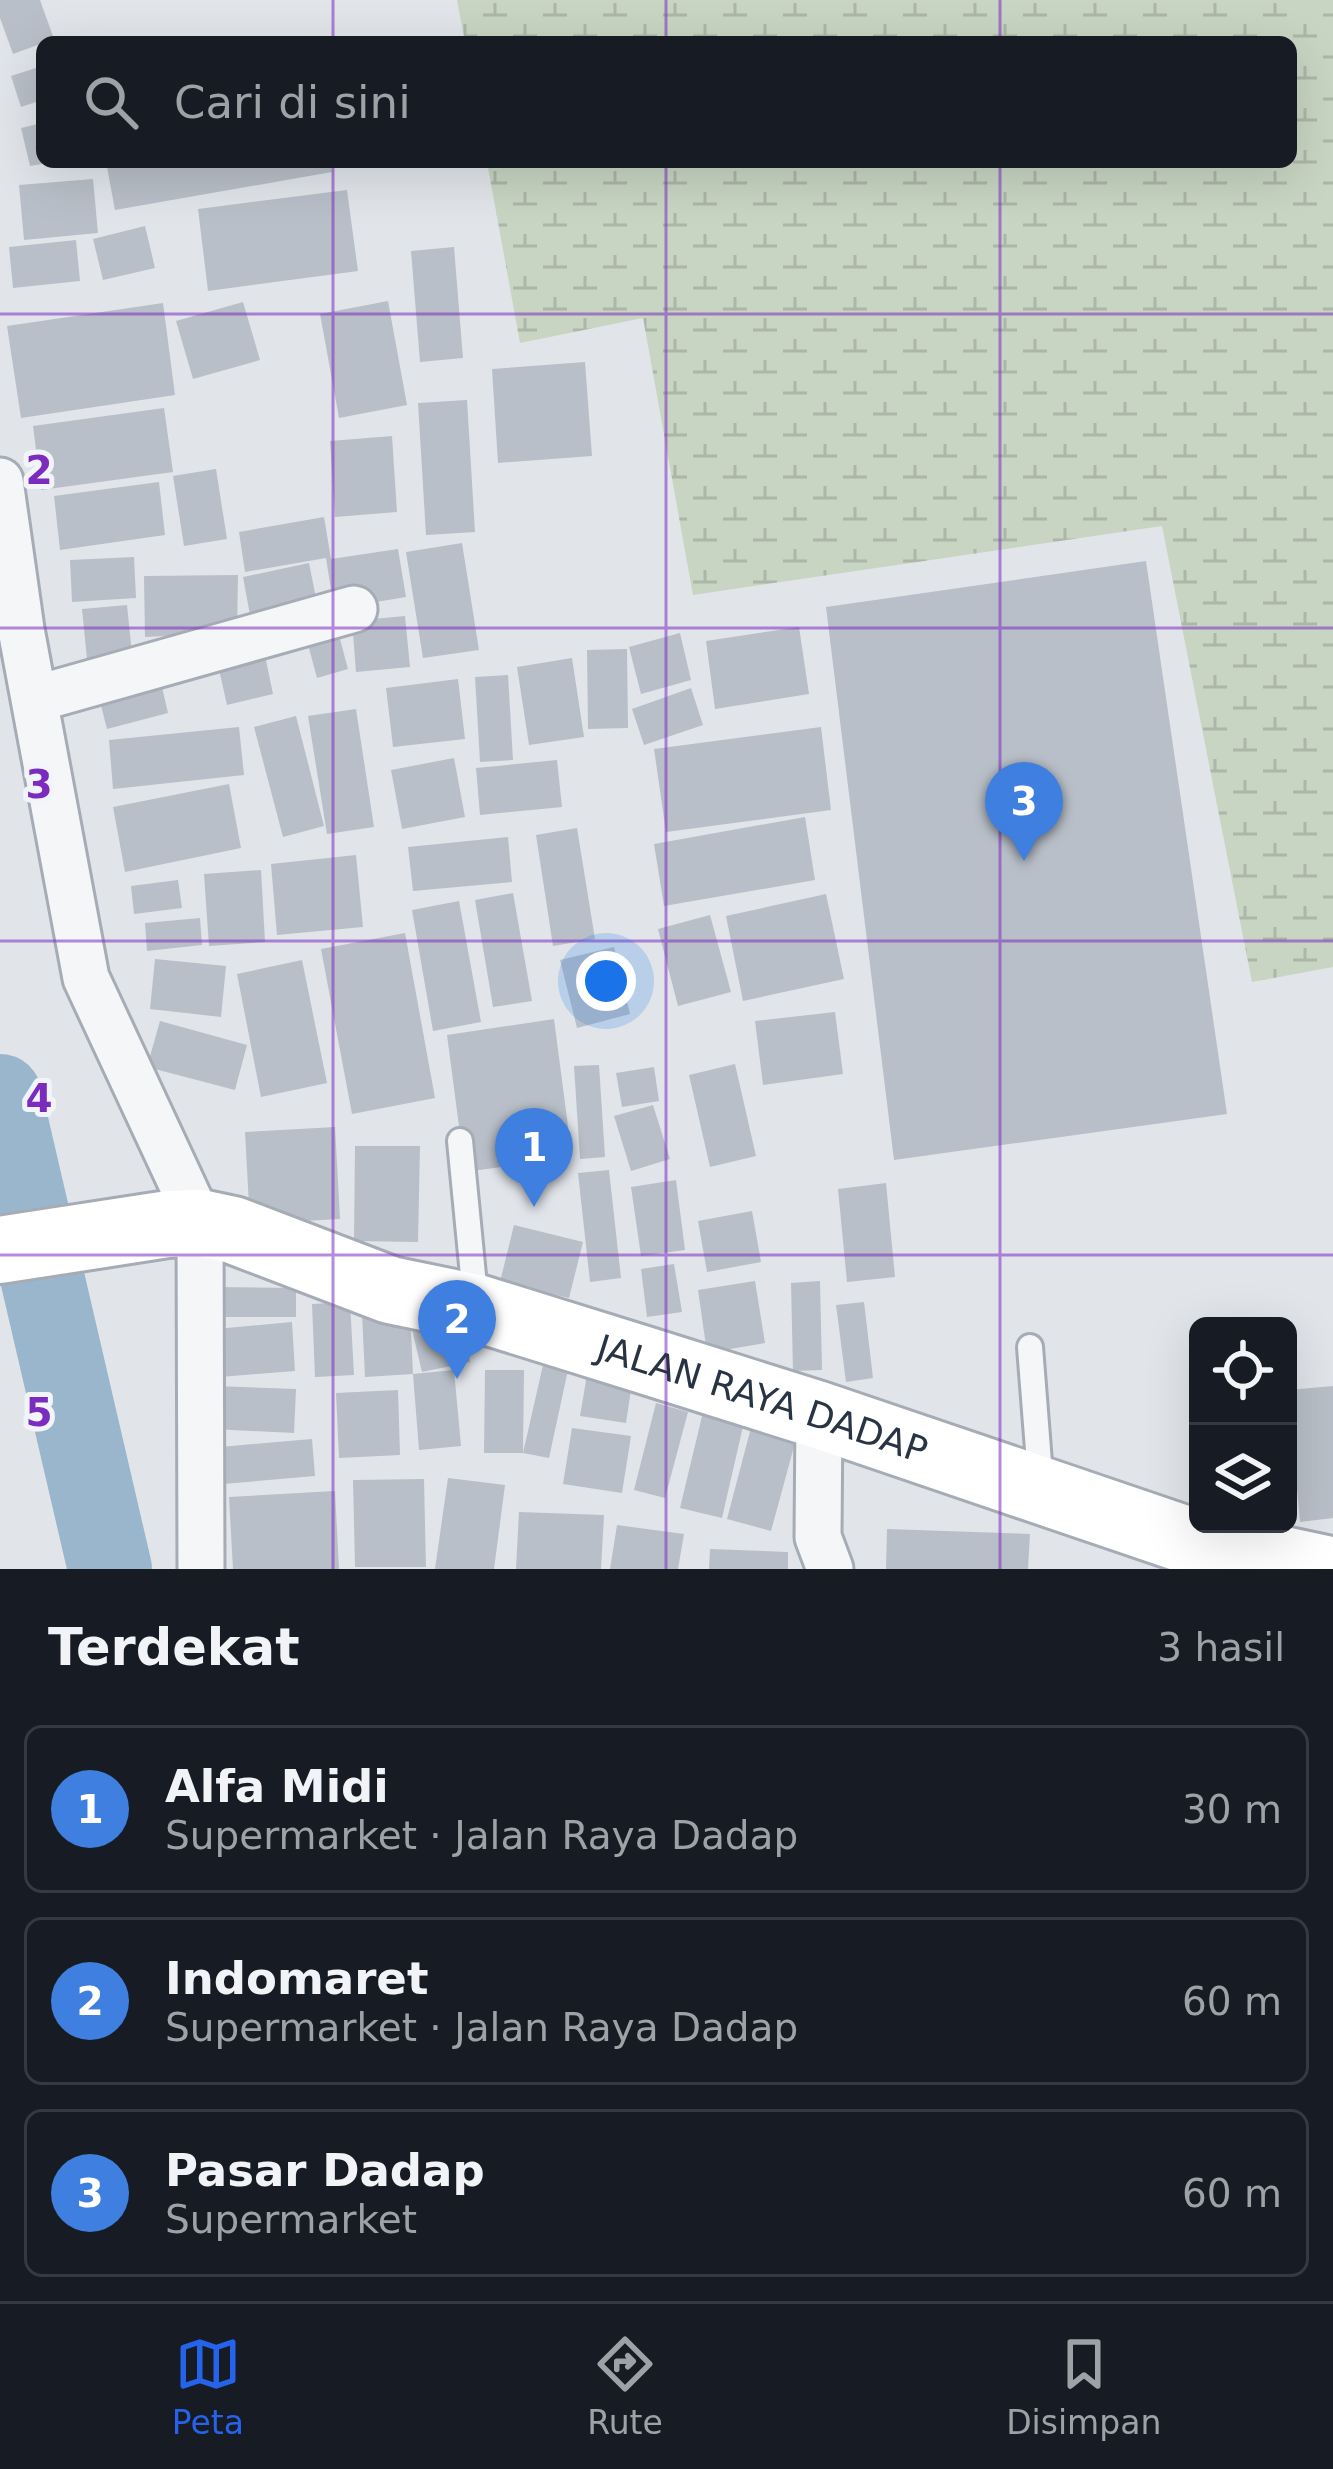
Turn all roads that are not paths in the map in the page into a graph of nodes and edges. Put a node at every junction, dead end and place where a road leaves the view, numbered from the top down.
1 (0, 481) edge
2 (354, 609) dead end
3 (35, 699) junction
4 (460, 1142) dead end
5 (184, 1224) junction
6 (0, 1250) edge
7 (477, 1308) junction
8 (1030, 1347) dead end
9 (831, 1419) junction
10 (1041, 1491) junction
11 (1178, 1553) edge
12 (201, 1569) edge
13 (830, 1569) edge
14 (1325, 1569) edge

1 - 3 street
2 - 3 street
3 - 5 street
4 - 7 lane
5 - 6 main road
5 - 7 main road, JALAN RAYA DADAP
5 - 12 street
7 - 9 main road, JALAN RAYA DADAP
8 - 10 lane
9 - 10 main road, JALAN RAYA DADAP
9 - 13 street
10 - 11 main road, JALAN RAYA DADAP
11 - 14 main road, JALAN RAYA DADAP

